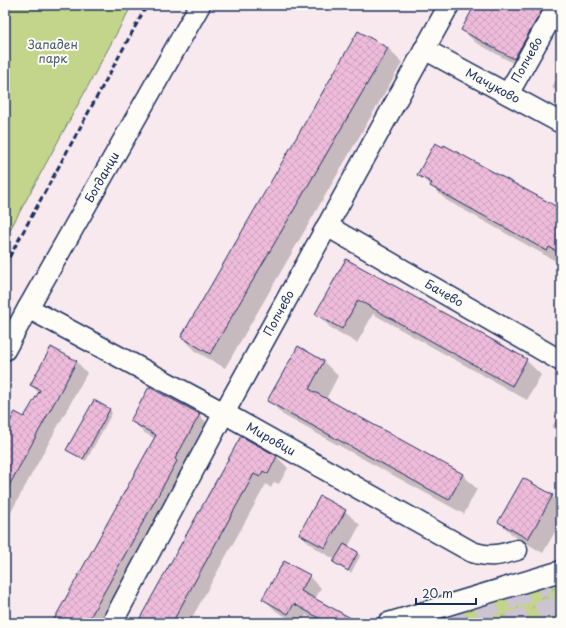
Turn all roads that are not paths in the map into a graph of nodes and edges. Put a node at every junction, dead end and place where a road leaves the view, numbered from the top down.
1 (200, 5) edge
2 (449, 5) edge
3 (558, 5) edge
4 (424, 49) junction
5 (508, 94) junction
6 (561, 123) edge
7 (327, 226) junction
8 (28, 308) junction
9 (5, 350) edge
10 (561, 361) edge
11 (224, 413) junction
12 (517, 550) dead end
13 (561, 571) edge
14 (112, 623) edge
15 (388, 623) edge

1 - 8 street, Богданци
2 - 4 street, Попчево
3 - 5 street, Попчево
4 - 5 street, Мачуково
4 - 7 street, Попчево
5 - 6 street, Мачуково
7 - 10 street, Бачево
7 - 11 street, Попчево
8 - 9 street, Богданци
8 - 11 street, Мировци
11 - 12 street, Мировци
11 - 14 street, Попчево
13 - 15 street

